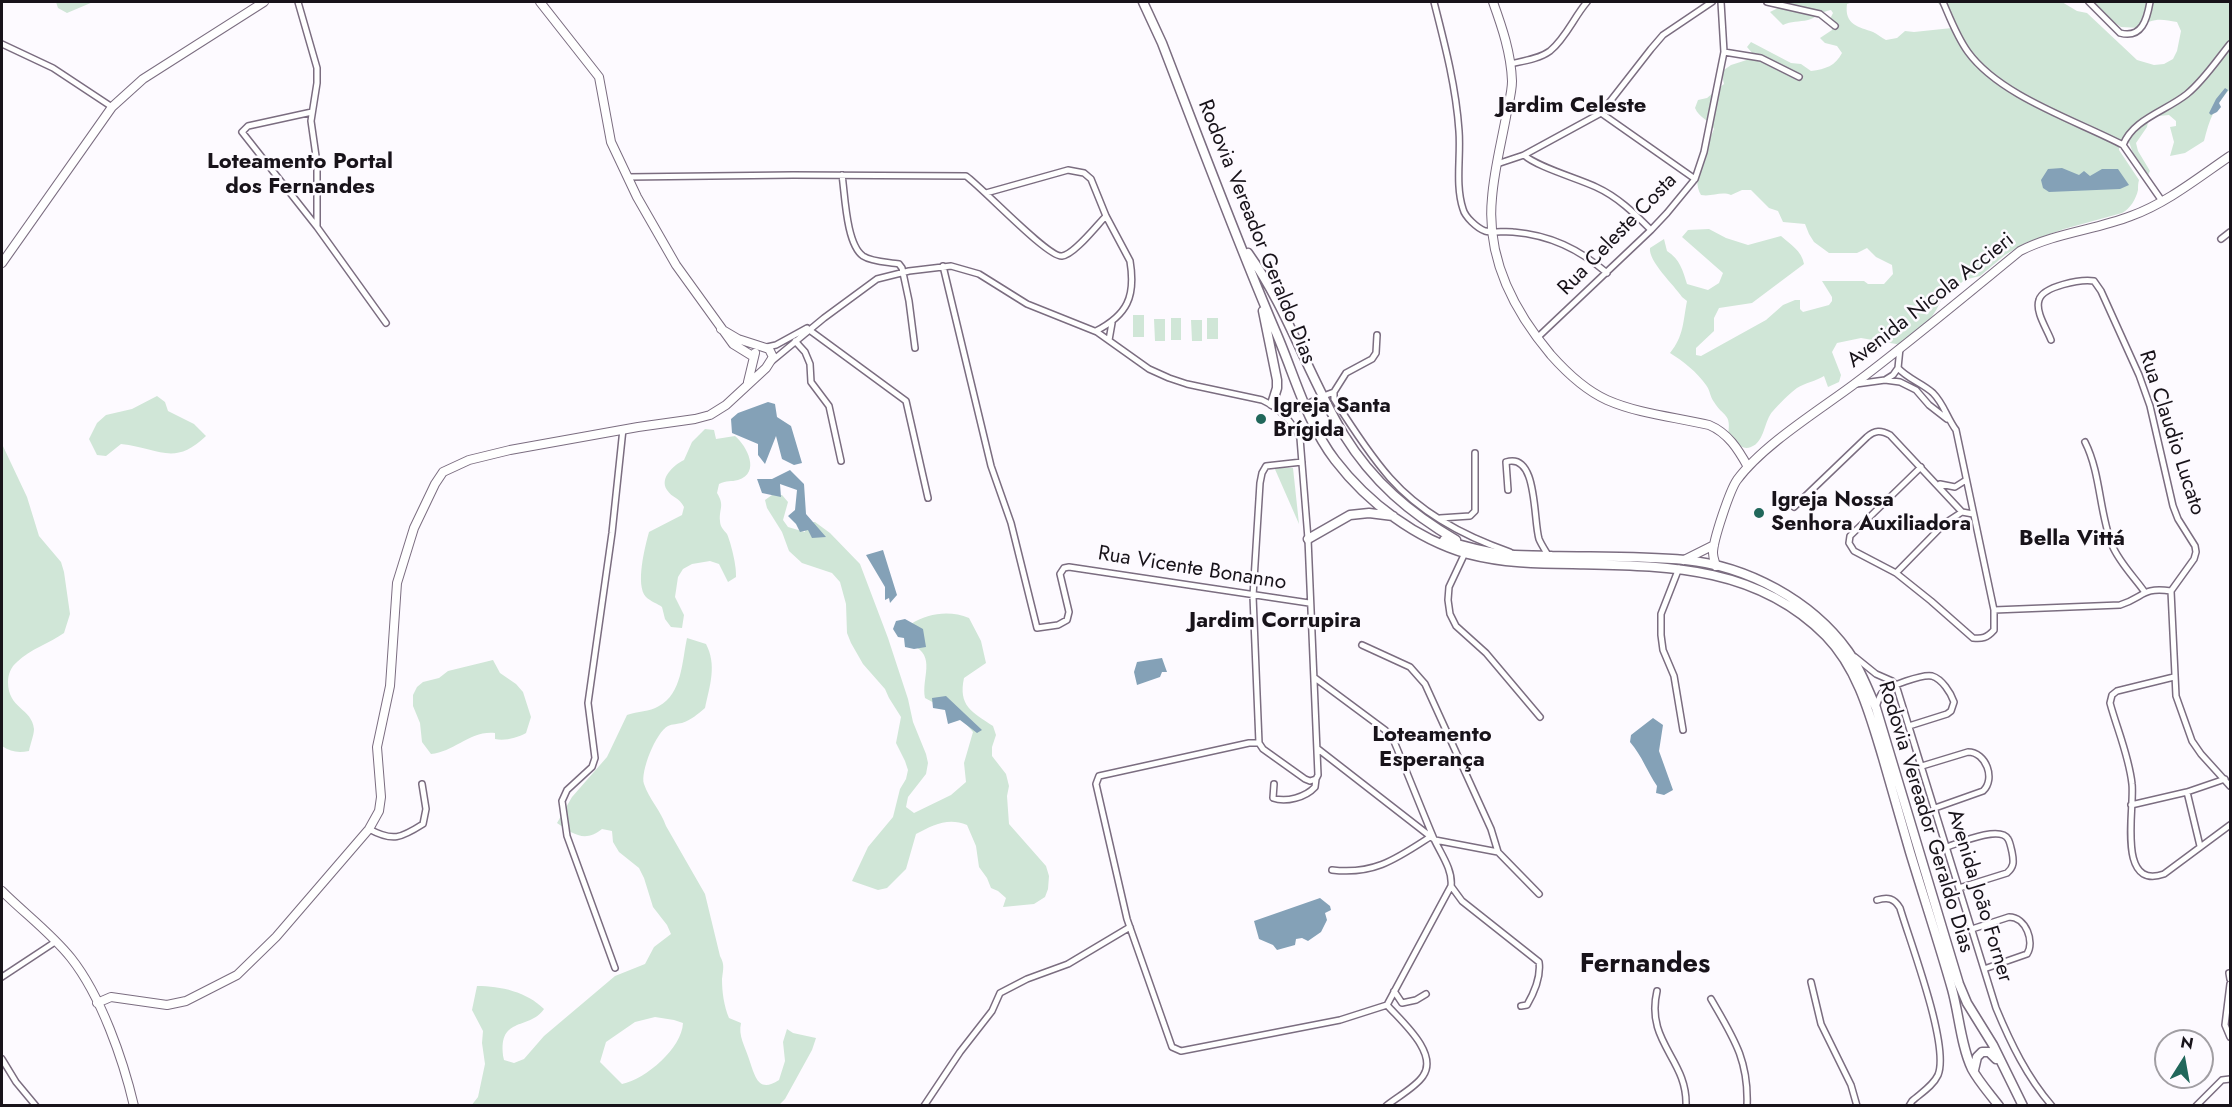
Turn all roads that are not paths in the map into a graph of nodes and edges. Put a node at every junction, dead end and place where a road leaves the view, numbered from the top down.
1 (264, 2) edge
2 (298, 2) edge
3 (540, 2) edge
4 (1143, 2) edge
5 (1434, 2) edge
6 (1493, 2) edge
7 (1587, 2) edge
8 (1712, 2) edge
9 (1720, 2) edge
10 (1767, 2) edge
11 (1943, 2) edge
12 (2089, 2) edge
13 (2150, 2) edge
14 (1835, 26) dead end
15 (2, 44) edge
16 (2230, 44) edge
17 (1724, 52) junction
18 (1510, 64) junction
19 (1800, 77) dead end
20 (112, 107) junction
21 (312, 112) junction
22 (1601, 113) junction
23 (2122, 145) junction
24 (1524, 154) junction
25 (2230, 156) edge
26 (1497, 164) junction
27 (842, 175) junction
28 (628, 177) junction
29 (1695, 179) junction
30 (986, 193) junction
31 (2162, 201) junction
32 (1106, 216) junction
33 (317, 227) junction
34 (1651, 230) junction
35 (1490, 231) junction
36 (2230, 232) edge
37 (2221, 239) dead end
38 (1241, 243) junction
39 (2, 263) edge
40 (944, 266) junction
41 (903, 272) junction
42 (1607, 273) junction
43 (1262, 299) junction
44 (386, 323) dead end
45 (1112, 323) junction
46 (721, 329) junction
47 (808, 329) junction
48 (1096, 331) junction
49 (1377, 335) dead end
50 (1537, 338) junction
51 (1109, 340) junction
52 (2051, 340) dead end
53 (795, 341) junction
54 (762, 348) junction
55 (915, 348) dead end
56 (1900, 348) junction
57 (754, 358) junction
58 (770, 363) junction
59 (1898, 368) junction
60 (1885, 380) junction
61 (748, 382) junction
62 (1853, 385) junction
63 (1334, 392) junction
64 (1322, 397) junction
65 (1272, 404) junction
66 (1286, 416) junction
67 (1948, 420) junction
68 (623, 429) junction
69 (2085, 442) dead end
70 (1475, 453) dead end
71 (841, 461) dead end
72 (1302, 462) junction
73 (1748, 467) junction
74 (1921, 467) junction
75 (1966, 480) junction
76 (1937, 483) junction
77 (1508, 490) dead end
78 (928, 498) dead end
79 (1794, 507) dead end
80 (1962, 512) junction
81 (1973, 514) junction
82 (1396, 517) junction
83 (1440, 518) junction
84 (1308, 539) junction
85 (1714, 545) junction
86 (1466, 550) junction
87 (1517, 555) junction
88 (1548, 555) junction
89 (1682, 564) junction
90 (1716, 566) junction
91 (1896, 573) junction
92 (2144, 591) junction
93 (2171, 591) junction
94 (1253, 596) junction
95 (1309, 603) junction
96 (1994, 610) junction
97 (1362, 645) dead end
98 (1849, 652) junction
99 (2174, 677) junction
100 (1315, 678) junction
101 (1896, 685) junction
102 (1876, 708) junction
103 (1540, 717) dead end
104 (1909, 726) junction
105 (1683, 729) dead end
106 (1259, 743) junction
107 (1318, 749) junction
108 (1922, 766) junction
109 (1317, 777) junction
110 (2224, 779) junction
111 (422, 784) dead end
112 (1274, 784) dead end
113 (2230, 786) edge
114 (2187, 792) junction
115 (2131, 806) junction
116 (1935, 808) junction
117 (2230, 825) edge
118 (369, 829) junction
119 (1432, 839) junction
120 (2200, 846) junction
121 (1947, 847) junction
122 (1498, 852) junction
123 (1332, 870) dead end
124 (1451, 883) junction
125 (1959, 888) junction
126 (2, 891) edge
127 (1539, 894) dead end
128 (1877, 900) dead end
129 (1130, 927) junction
130 (1972, 929) junction
131 (55, 942) junction
132 (615, 968) dead end
133 (1984, 969) junction
134 (2, 977) edge
135 (1812, 982) dead end
136 (2230, 984) edge
137 (1394, 991) junction
138 (1657, 991) dead end
139 (1426, 994) dead end
140 (1711, 999) dead end
141 (97, 1003) junction
142 (1387, 1005) junction
143 (1521, 1006) dead end
144 (2230, 1037) edge
145 (2, 1059) edge
146 (2006, 1070) junction
147 (1973, 1072) junction
148 (2230, 1079) edge
149 (36, 1106) edge
150 (134, 1106) edge
151 (924, 1106) edge
152 (1386, 1106) edge
153 (1686, 1106) edge
154 (1747, 1106) edge
155 (1857, 1106) edge
156 (1909, 1106) edge
157 (1999, 1106) edge
158 (2023, 1106) edge
159 (2052, 1106) edge
160 (2196, 1106) edge

1 - 20 street
2 - 21 street
3 - 28 street
4 - 38 main road, Rodovia Vereador Geraldo Dias
5 - 35 street
6 - 18 street
7 - 18 street
8 - 22 street
9 - 17 street, Rua Celeste Costa
10 - 14 street
11 - 23 street
12 - 13 street
15 - 20 street
16 - 23 street
17 - 19 street
17 - 29 street, Rua Celeste Costa
18 - 26 street
20 - 39 street
21 - 33 street
21 - 33 street
22 - 24 street
22 - 29 street
23 - 31 street
24 - 26 street
24 - 34 street
25 - 31 street, Avenida Nicola Accieri
26 - 35 street
27 - 28 street
27 - 30 street
27 - 41 street
28 - 46 street
29 - 34 street, Rua Celeste Costa
30 - 32 street
30 - 32 street
31 - 56 street, Avenida Nicola Accieri
32 - 45 street
33 - 44 street
34 - 42 street, Rua Celeste Costa
35 - 42 street
35 - 50 street
36 - 37 street
38 - 43 main road, Rodovia Vereador Geraldo Dias
38 - 64 main road
40 - 41 street
40 - 48 street
40 - 94 street, Rua Vicente Bonanno
41 - 47 street
41 - 55 street
42 - 50 street, Rua Celeste Costa
43 - 65 main road
43 - 82 main road, Rodovia Vereador Geraldo Dias
45 - 48 street
45 - 51 street
46 - 54 street
46 - 57 street
47 - 53 street
47 - 54 street
47 - 78 street
48 - 51 street
49 - 63 street
50 - 73 street
51 - 65 street
52 - 93 street, Rua Claudio Lucato
53 - 58 street
53 - 71 street
54 - 57 street
54 - 58 street
56 - 59 street
56 - 62 street, Avenida Nicola Accieri
57 - 58 street
57 - 61 street
58 - 61 street
59 - 60 street
59 - 67 street
60 - 62 street
60 - 67 street
61 - 68 street
62 - 73 street, Avenida Nicola Accieri
63 - 64 street
63 - 83 street
64 - 66 street, bridge
64 - 86 main road
65 - 66 street
66 - 72 street
67 - 75 street
68 - 118 street
68 - 132 street
69 - 92 street
70 - 83 street
72 - 84 street
72 - 94 street
73 - 85 street, Avenida Nicola Accieri
74 - 76 street
74 - 79 street
74 - 91 street
75 - 76 street
75 - 81 street
76 - 80 street
77 - 88 street
80 - 81 street
80 - 91 street
81 - 96 street
82 - 84 main road
82 - 86 main road, Rodovia Vereador Geraldo Dias
83 - 87 street
84 - 95 street
85 - 89 street
85 - 90 street, Avenida Nicola Accieri
86 - 87 main road, Rodovia Vereador Geraldo Dias
86 - 89 main road, Rodovia Vereador Geraldo Dias
86 - 103 street
87 - 88 main road, Rodovia Vereador Geraldo Dias
88 - 89 main road, Rodovia Vereador Geraldo Dias
89 - 90 main road, Rodovia Vereador Geraldo Dias
89 - 105 street
89 - 147 main road, Rodovia Vereador Geraldo Dias
90 - 98 main road, Rodovia Vereador Geraldo Dias
91 - 96 street
92 - 93 street
92 - 96 street
93 - 99 street
94 - 95 street, Rua Vicente Bonanno
94 - 106 street
95 - 100 street
97 - 122 street
98 - 101 street
98 - 102 main road, Rodovia Vereador Geraldo Dias
99 - 110 street
99 - 115 street
100 - 107 street
100 - 119 street
101 - 102 street
101 - 104 street, Avenida João Forner
101 - 104 street
102 - 146 main road, Rodovia Vereador Geraldo Dias
104 - 108 street, Avenida João Forner
106 - 109 street
106 - 129 street
107 - 109 street
107 - 119 street
108 - 116 street, Avenida João Forner
108 - 116 street
109 - 112 street
110 - 113 street
110 - 114 street
111 - 118 street
114 - 115 street
114 - 120 street
115 - 120 street
116 - 121 street, Avenida João Forner
117 - 120 street
118 - 141 street
119 - 122 street
119 - 123 street
119 - 124 street
121 - 125 street, Avenida João Forner
121 - 125 street
122 - 127 street
124 - 137 street
124 - 143 street
125 - 130 street, Avenida João Forner
126 - 131 street
128 - 156 street
129 - 142 street
129 - 151 street
130 - 133 street, Avenida João Forner
130 - 133 street
131 - 134 street
131 - 141 street
133 - 159 street, Avenida João Forner
135 - 155 street
136 - 144 street
137 - 139 street
137 - 142 street
138 - 153 street
140 - 154 street
141 - 150 street
142 - 152 street
145 - 149 street
146 - 147 main road
146 - 158 main road, Rodovia Vereador Geraldo Dias
147 - 157 main road, Rodovia Vereador Geraldo Dias
148 - 160 street

